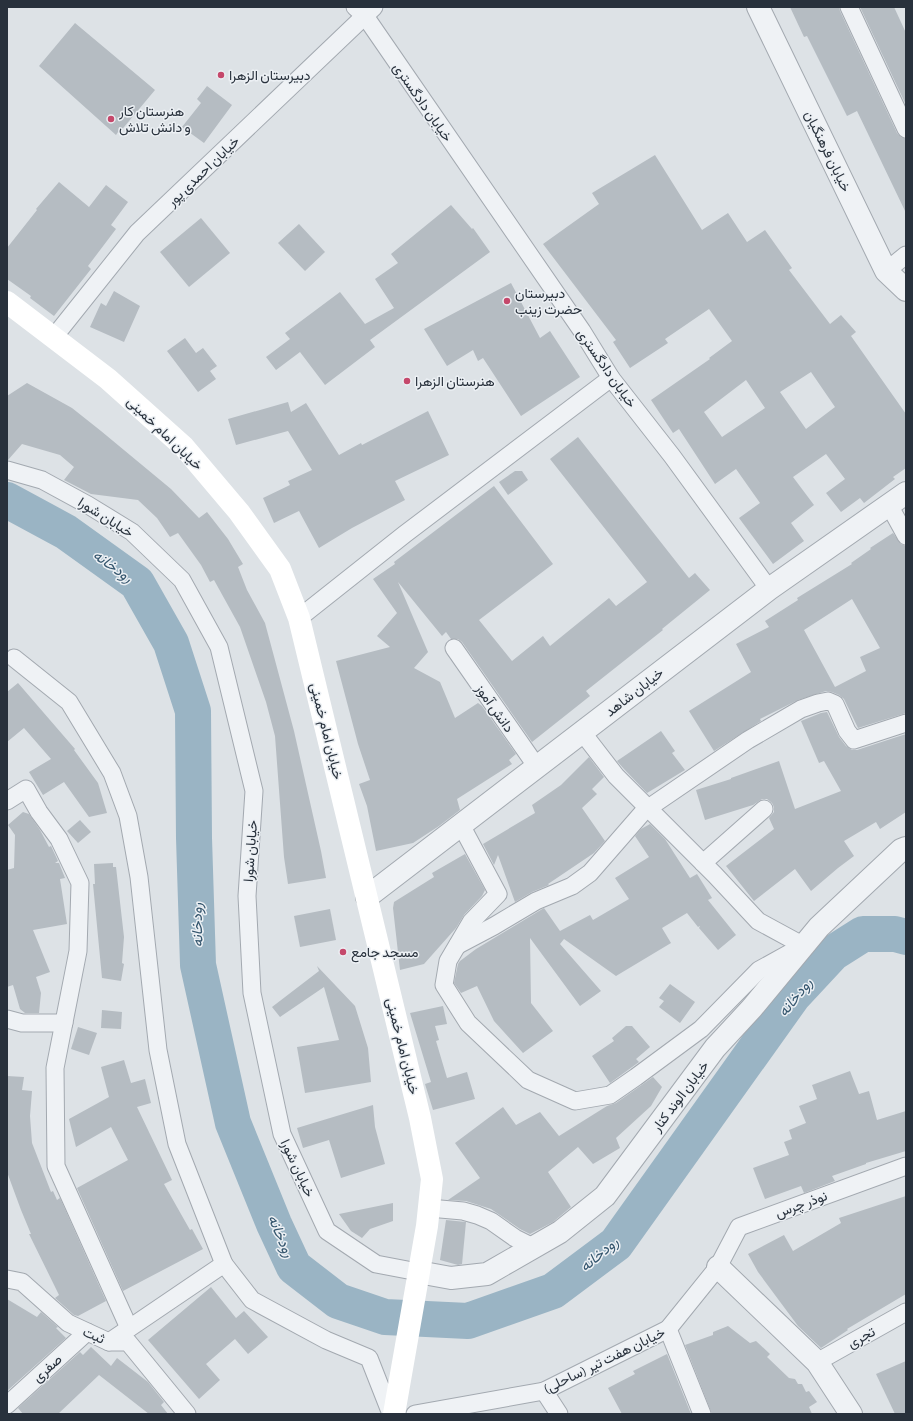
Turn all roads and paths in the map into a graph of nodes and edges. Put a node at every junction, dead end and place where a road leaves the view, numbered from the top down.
1 (758, 7) edge
2 (849, 7) edge
3 (365, 10) edge
4 (906, 129) edge
5 (906, 256) edge
6 (886, 270) junction
7 (906, 290) edge
8 (7, 302) edge
9 (54, 337) junction
10 (611, 378) junction
11 (7, 470) edge
12 (897, 499) edge
13 (906, 536) edge
14 (769, 588) junction
15 (299, 618) junction
16 (454, 648) dead end
17 (14, 658) dead end
18 (906, 723) edge
19 (582, 732) junction
20 (537, 767) junction
21 (7, 801) edge
22 (648, 808) junction
23 (764, 809) dead end
24 (461, 825) junction
25 (906, 848) edge
26 (703, 863) junction
27 (367, 897) junction
28 (458, 945) junction
29 (804, 946) junction
30 (7, 1019) edge
31 (64, 1023) junction
32 (906, 1166) edge
33 (429, 1208) junction
34 (532, 1247) junction
35 (224, 1264) junction
36 (718, 1267) junction
37 (418, 1272) junction
38 (7, 1279) edge
39 (906, 1312) edge
40 (129, 1328) junction
41 (668, 1329) junction
42 (87, 1332) junction
43 (109, 1342) junction
44 (817, 1362) junction
45 (544, 1391) junction
46 (7, 1405) edge
47 (187, 1414) edge
48 (392, 1414) edge
49 (415, 1414) edge
50 (559, 1414) edge
51 (702, 1414) edge
52 (851, 1414) edge

1 - 6 street, خیابان فرهنگیان
2 - 4 street
3 - 9 street, خیابان احمدی پور
3 - 10 street, خیابان دادگستری
5 - 6 street
6 - 7 street, خیابان فرهنگیان
8 - 9 main road, خیابان امام خمینی
9 - 15 main road, خیابان امام خمینی
10 - 14 street, خیابان دادگستری
10 - 15 street
11 - 37 street, خیابان شورا
12 - 13 street
12 - 14 street, خیابان شاهد
14 - 19 street, خیابان شاهد
15 - 27 main road, خیابان امام خمینی
16 - 20 street, دانش آموز
17 - 35 street
18 - 22 street
19 - 20 street, خیابان شاهد
19 - 22 street
20 - 24 street, خیابان شاهد
21 - 31 street
22 - 26 street
22 - 28 street
23 - 26 street
24 - 27 street, خیابان شاهد
24 - 28 street
25 - 29 street, خیابان الوند کنار
26 - 29 street
27 - 33 main road, خیابان امام خمینی
28 - 29 street
29 - 34 street, خیابان الوند کنار
30 - 31 street
31 - 40 street
32 - 36 street, نوذر چرس
33 - 34 street
33 - 37 main road, خیابان امام خمینی
34 - 37 street, خیابان الوند کنار
35 - 40 street
35 - 48 street
36 - 41 street, خیابان هفت تیر (ساحلی)
36 - 44 street
37 - 48 main road, خیابان امام خمینی
38 - 42 street, ثبت
39 - 44 street, تجری
40 - 43 street
41 - 45 street, خیابان هفت تیر (ساحلی)
41 - 51 street
42 - 43 street, ثبت
42 - 46 street, صفری
43 - 47 street, ثبت
44 - 52 street
45 - 49 street, خیابان هفت تیر (ساحلی)
45 - 50 street

